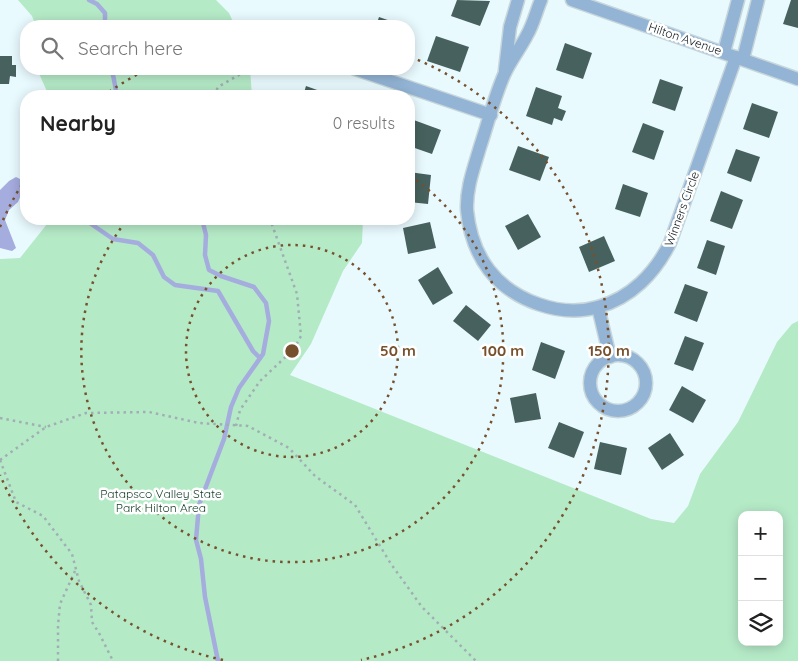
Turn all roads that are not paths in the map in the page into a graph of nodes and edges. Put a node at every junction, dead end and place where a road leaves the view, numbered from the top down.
1 (518, 0) edge
2 (540, 0) edge
3 (572, 0) edge
4 (738, 0) edge
5 (758, 0) edge
6 (734, 56) junction
7 (372, 75) edge
8 (504, 75) junction
9 (798, 79) edge
10 (491, 115) junction
11 (598, 307) junction
12 (610, 357) junction

1 - 8 street, Winners Circle
2 - 8 street, Winners Circle
3 - 6 street, Hilton Avenue
4 - 6 street
5 - 6 street
6 - 9 street, Hilton Avenue
6 - 11 street, Winners Circle
7 - 10 street
8 - 10 street, Winners Circle
10 - 11 street, Winners Circle
11 - 12 street
12 - 12 street

